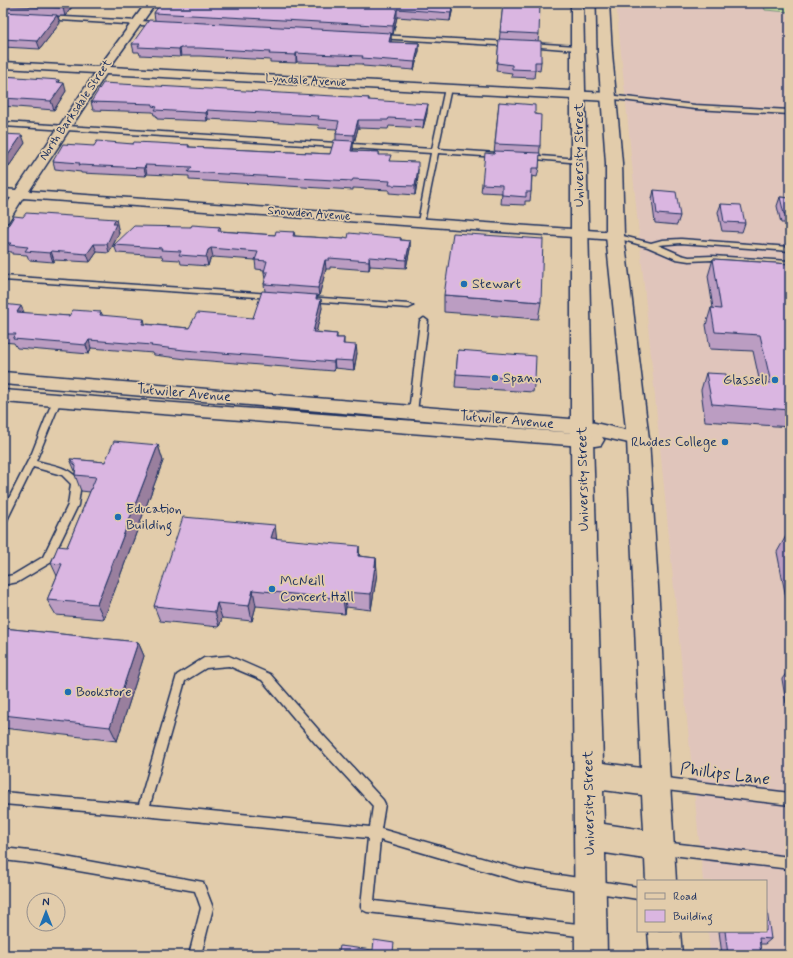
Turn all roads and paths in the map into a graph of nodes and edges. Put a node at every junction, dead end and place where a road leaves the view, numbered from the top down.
1 (151, 3) edge
2 (577, 3) edge
3 (603, 3) edge
4 (42, 18) edge
5 (136, 23) junction
6 (160, 24) edge
7 (375, 36) edge
8 (518, 45) edge
9 (526, 45) edge
10 (577, 48) junction
11 (3, 65) edge
12 (102, 71) junction
13 (448, 88) junction
14 (578, 95) junction
15 (608, 97) junction
16 (790, 112) edge
17 (3, 124) edge
18 (64, 127) junction
19 (435, 151) junction
20 (504, 156) edge
21 (520, 157) edge
22 (580, 161) junction
23 (3, 193) edge
24 (20, 194) junction
25 (3, 219) edge
26 (422, 222) junction
27 (579, 233) junction
28 (615, 236) junction
29 (651, 245) junction
30 (790, 249) edge
31 (790, 263) edge
32 (3, 278) edge
33 (282, 297) edge
34 (305, 299) edge
35 (409, 306) dead end
36 (424, 321) dead end
37 (3, 378) edge
38 (65, 384) junction
39 (3, 396) edge
40 (227, 397) junction
41 (56, 400) junction
42 (413, 412) junction
43 (222, 413) junction
44 (582, 433) junction
45 (638, 439) junction
46 (31, 463) junction
47 (3, 520) edge
48 (3, 581) edge
49 (589, 775) junction
50 (656, 783) junction
51 (3, 798) edge
52 (790, 799) edge
53 (143, 810) junction
54 (375, 833) junction
55 (590, 836) junction
56 (659, 847) junction
57 (3, 854) edge
58 (790, 863) edge
59 (661, 880) edge
60 (590, 885) junction
61 (637, 893) edge
62 (664, 932) edge
63 (591, 943) edge
64 (195, 955) edge
65 (666, 955) edge

1 - 5 street, North Barksdale Street
2 - 10 main road, University Street
3 - 15 main road
4 - 5 lane
5 - 6 lane
5 - 12 street, North Barksdale Street
7 - 8 lane
9 - 10 lane
10 - 14 main road, University Street
11 - 12 street, Lyndale Avenue
12 - 13 street, Lyndale Avenue
12 - 18 street, North Barksdale Street
13 - 14 street, Lyndale Avenue
13 - 19 lane
14 - 15 street, Lyndale Avenue
14 - 22 main road, University Street
15 - 16 lane
15 - 28 main road
17 - 18 lane
18 - 19 lane
18 - 24 street, North Barksdale Street
19 - 20 lane
19 - 26 lane
21 - 22 lane
22 - 27 main road, University Street
23 - 24 street, Snowden Avenue
24 - 25 street, North Barksdale Street
24 - 26 street, Snowden Avenue
26 - 27 street, Snowden Avenue
27 - 28 street, Snowden Avenue
27 - 44 main road, University Street
28 - 29 lane
28 - 45 main road
29 - 30 lane
29 - 31 lane
32 - 33 lane
34 - 35 lane
36 - 42 lane
37 - 38 street, Tutwiler Avenue
38 - 40 street, Tutwiler Avenue
38 - 41 street
39 - 41 street, Tutwiler Avenue
40 - 42 street, Tutwiler Avenue
40 - 43 street
41 - 43 street, Tutwiler Avenue
41 - 46 lane
42 - 44 street, Tutwiler Avenue
43 - 44 street, Tutwiler Avenue
44 - 45 street, Tutwiler Avenue
44 - 49 main road, University Street
45 - 50 main road
46 - 47 lane
46 - 48 lane
49 - 50 main road
49 - 55 main road, University Street
50 - 52 lane, Phillips Lane
50 - 56 main road
51 - 53 lane
53 - 54 lane
53 - 54 lane
54 - 60 lane
54 - 63 lane
55 - 56 main road
55 - 60 main road, University Street
56 - 58 lane
56 - 59 main road
57 - 64 lane
60 - 61 lane
60 - 63 main road, University Street
62 - 65 main road

